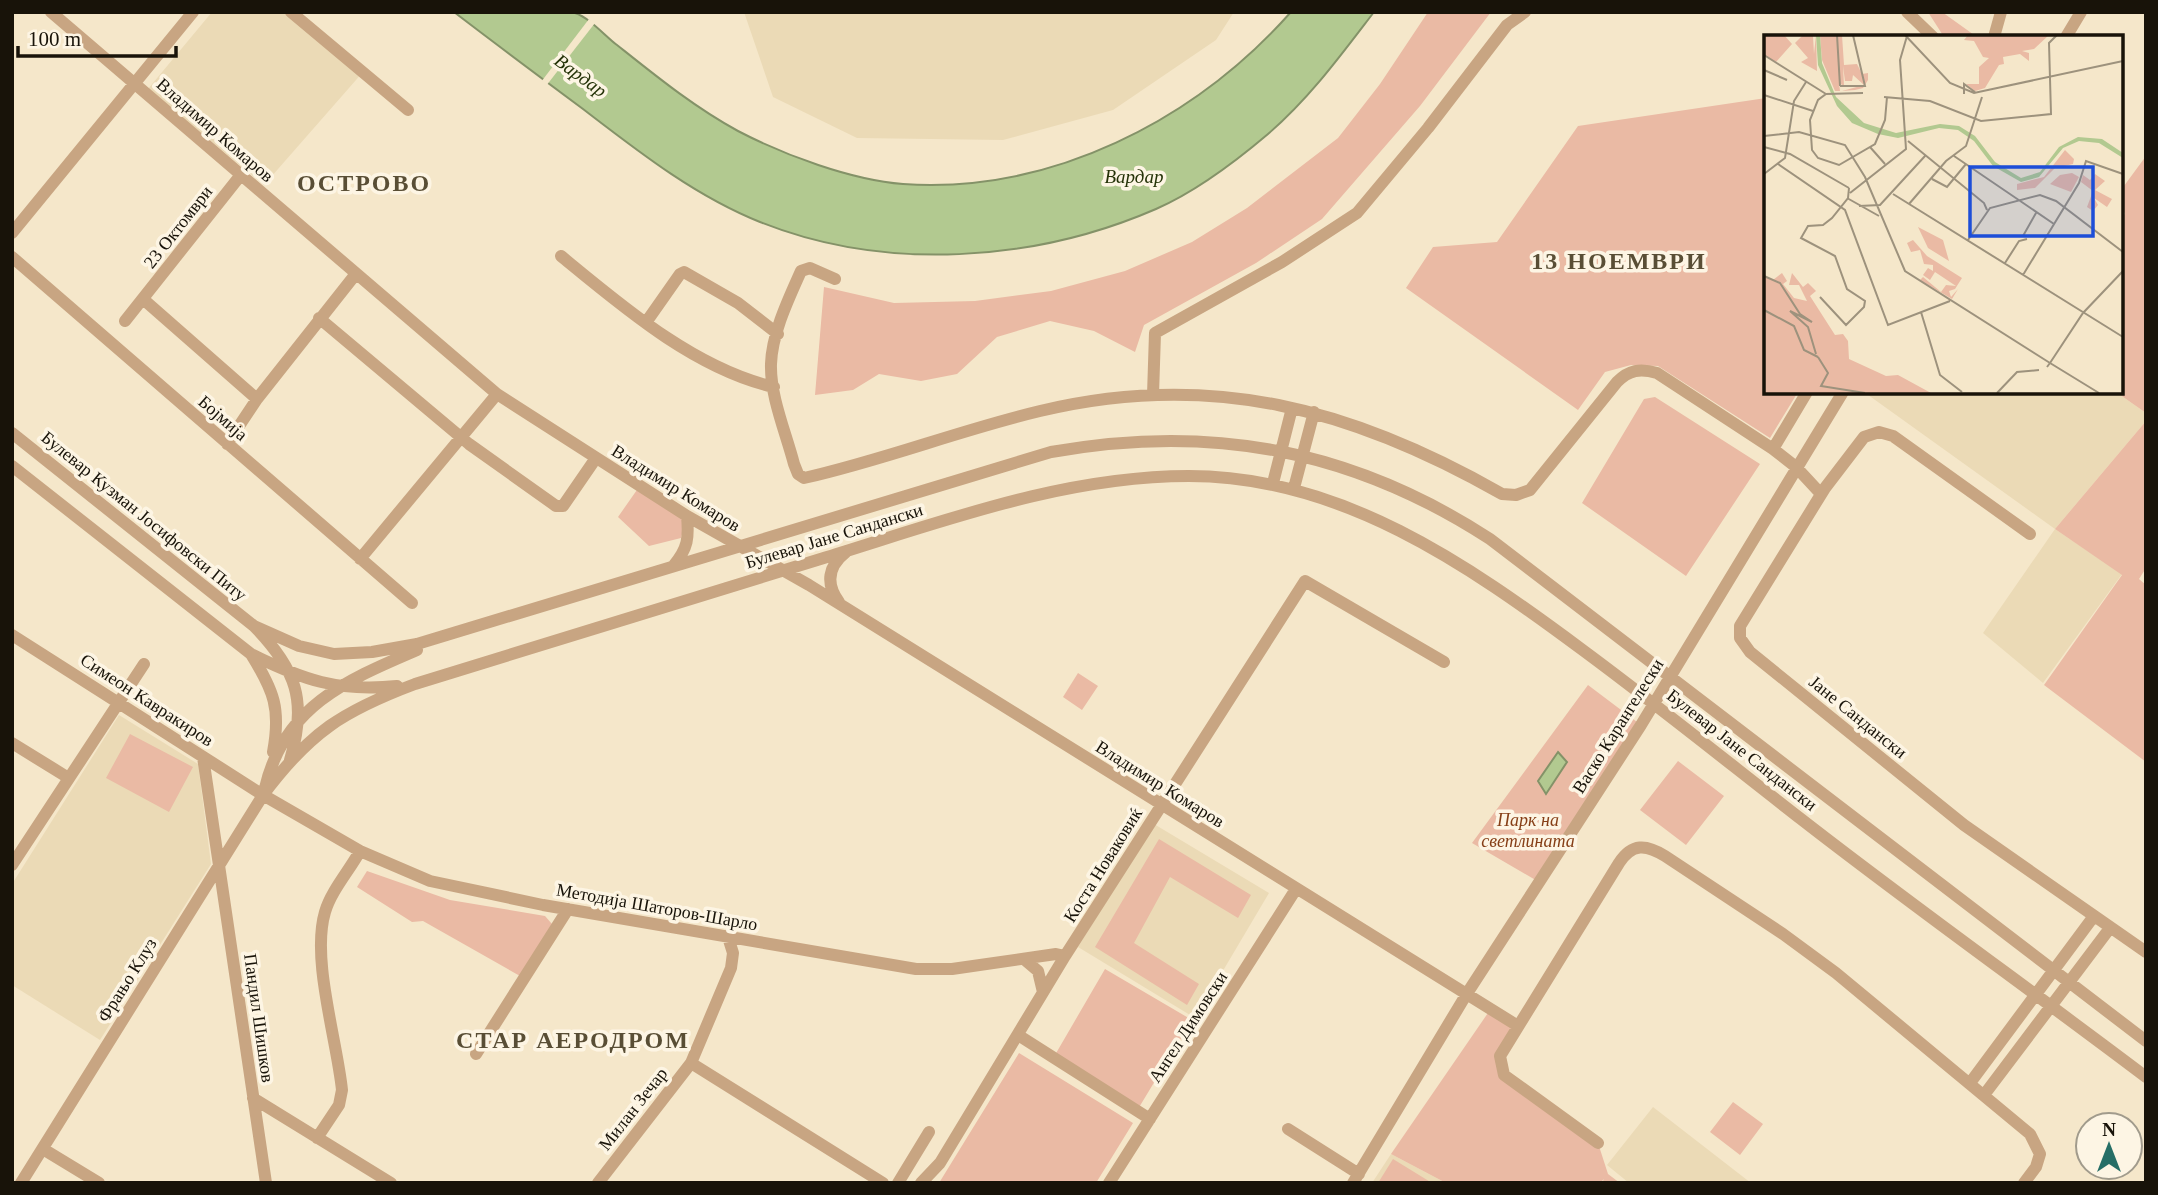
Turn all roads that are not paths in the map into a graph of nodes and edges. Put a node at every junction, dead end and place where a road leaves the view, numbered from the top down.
1 (51, 12) edge
2 (193, 12) edge
3 (291, 12) edge
4 (1525, 12) edge
5 (1906, 12) edge
6 (2001, 12) edge
7 (2081, 12) edge
8 (1931, 35) edge
9 (1995, 35) edge
10 (2067, 35) edge
11 (135, 84) junction
12 (408, 110) dead end
13 (240, 176) junction
14 (12, 233) edge
15 (12, 257) edge
16 (561, 257) dead end
17 (355, 275) junction
18 (835, 279) dead end
19 (143, 299) junction
20 (319, 318) junction
21 (125, 321) dead end
22 (647, 321) junction
23 (778, 334) junction
24 (774, 387) junction
25 (497, 394) junction
26 (1806, 394) edge
27 (1842, 394) edge
28 (1153, 395) junction
29 (257, 399) junction
30 (1292, 408) junction
31 (1314, 412) junction
32 (12, 433) edge
33 (462, 438) junction
34 (227, 444) junction
35 (1773, 449) junction
36 (1281, 450) junction
37 (1302, 454) junction
38 (596, 458) junction
39 (1796, 467) junction
40 (13, 468) edge
41 (1273, 484) junction
42 (1294, 488) junction
43 (1821, 494) junction
44 (687, 516) junction
45 (2029, 534) dead end
46 (738, 546) junction
47 (848, 550) junction
48 (360, 559) junction
49 (674, 565) junction
50 (782, 570) junction
51 (412, 603) dead end
52 (846, 610) junction
53 (254, 626) junction
54 (12, 635) edge
55 (446, 638) junction
56 (313, 650) joint
57 (251, 654) junction
58 (1444, 662) dead end
59 (144, 664) dead end
60 (292, 675) junction
61 (1669, 677) junction
62 (415, 684) junction
63 (335, 687) junction
64 (117, 701) junction
65 (1654, 703) junction
66 (300, 719) junction
67 (12, 743) edge
68 (203, 757) junction
69 (272, 760) junction
70 (289, 761) junction
71 (67, 777) junction
72 (263, 795) junction
73 (1161, 806) junction
74 (360, 851) junction
75 (12, 865) edge
76 (219, 865) junction
77 (1296, 889) junction
78 (568, 909) junction
79 (2094, 916) junction
80 (2110, 928) junction
81 (728, 937) junction
82 (2146, 952) edge
83 (1065, 956) junction
84 (1025, 960) junction
85 (2054, 972) junction
86 (2068, 983) junction
87 (1043, 992) junction
88 (1466, 995) junction
89 (2037, 995) junction
90 (2051, 1006) junction
91 (1518, 1026) junction
92 (1018, 1035) junction
93 (2146, 1041) edge
94 (476, 1054) dead end
95 (691, 1063) junction
96 (2146, 1077) edge
97 (1970, 1083) junction
98 (1984, 1095) junction
99 (253, 1098) junction
100 (1150, 1119) junction
101 (1288, 1129) dead end
102 (929, 1132) dead end
103 (317, 1138) junction
104 (1598, 1143) dead end
105 (43, 1149) junction
106 (940, 1163) junction
107 (1356, 1178) edge
108 (21, 1183) edge
109 (99, 1183) edge
110 (266, 1183) edge
111 (391, 1183) edge
112 (598, 1183) edge
113 (883, 1183) edge
114 (898, 1183) edge
115 (921, 1183) edge
116 (934, 1183) edge
117 (1110, 1183) edge
118 (2024, 1183) edge

1 - 11 street, Владимир Комаров
2 - 11 street
3 - 12 street
4 - 28 street
5 - 8 street
6 - 9 street
7 - 10 street
11 - 13 street, Владимир Комаров
11 - 14 street
13 - 17 street, Владимир Комаров
13 - 19 street, 23 Октомври
15 - 34 street, Бојмија
16 - 22 street
17 - 20 street
17 - 25 street, Владимир Комаров
18 - 23 street
19 - 21 street, 23 Октомври
19 - 29 street
20 - 29 street
20 - 33 street
22 - 23 street
22 - 24 street
23 - 24 street
24 - 28 street
25 - 33 street
25 - 38 street, Владимир Комаров
26 - 35 street
27 - 39 street, Васко Карангелески
28 - 30 street
29 - 34 street
30 - 31 street
30 - 36 street
31 - 35 street
31 - 37 street
32 - 53 street, Булевар Кузман Јосифовски Питу
33 - 38 street
33 - 48 street
34 - 48 street, Бојмија
35 - 39 street
36 - 37 street, Булевар Јане Сандански
36 - 41 street
36 - 46 street, Булевар Јане Сандански
37 - 42 street
37 - 61 street, Булевар Јане Сандански
38 - 44 street, Владимир Комаров
39 - 43 street
39 - 61 street, Васко Карангелески
40 - 57 street
41 - 42 street, Булевар Јане Сандански
41 - 47 street, Булевар Јане Сандански
42 - 65 street, Булевар Јане Сандански
43 - 45 street, Јане Сандански
43 - 79 street, Јане Сандански
44 - 46 street, Владимир Комаров
44 - 49 street
46 - 49 street, Булевар Јане Сандански
46 - 50 street, Владимир Комаров
47 - 50 street, Булевар Јане Сандански
47 - 52 street
48 - 51 street, Бојмија
49 - 55 street, Булевар Јане Сандански
50 - 52 street, Владимир Комаров
50 - 62 street, Булевар Јане Сандански
52 - 73 street, Владимир Комаров
53 - 56 street, Булевар Кузман Јосифовски Питу
53 - 60 street, Булевар Кузман Јосифовски Питу
54 - 64 street, Симеон Кавракиров
55 - 56 street, Булевар Јане Сандански
55 - 63 street, Булевар Јане Сандански
57 - 60 street
57 - 69 street
58 - 73 street, Коста Новаковиќ
59 - 64 street
60 - 63 street
60 - 66 street, Фрањо Клуз
61 - 65 street, Васко Карангелески
61 - 85 street, Булевар Јане Сандански
62 - 63 street
62 - 70 street, Фрањо Клуз
63 - 66 street, Фрањо Клуз
64 - 68 street, Симеон Кавракиров
64 - 71 street
65 - 88 street, Васко Карангелески
65 - 89 street, Булевар Јане Сандански
66 - 69 street, Фрањо Клуз
66 - 70 street, Фрањо Клуз
67 - 71 street
68 - 72 street, Симеон Кавракиров
68 - 76 street, Пандил Шишков
69 - 72 street, Фрањо Клуз
70 - 72 street, Фрањо Клуз
71 - 75 street
72 - 74 street, Методија Шаторов-Шарло
72 - 76 street, Фрањо Клуз
73 - 77 street, Владимир Комаров
73 - 83 street, Коста Новаковиќ
74 - 78 street, Методија Шаторов-Шарло
74 - 103 street
76 - 99 street, Пандил Шишков
76 - 105 street, Фрањо Клуз
77 - 88 street, Владимир Комаров
77 - 100 street, Ангел Димовски
78 - 81 street, Методија Шаторов-Шарло
78 - 94 street
79 - 80 street, Јане Сандански
79 - 85 street
80 - 82 street, Јане Сандански
80 - 86 street
81 - 84 street, Методија Шаторов-Шарло
81 - 95 street, Милан Зечар
83 - 84 street, Методија Шаторов-Шарло
83 - 87 street, Коста Новаковиќ
84 - 87 street
85 - 86 street, Булевар Јане Сандански
85 - 89 street
86 - 90 street
86 - 93 street, Булевар Јане Сандански
87 - 92 street, Коста Новаковиќ
88 - 91 street, Владимир Комаров
88 - 107 street, Васко Карангелески
89 - 90 street, Булевар Јане Сандански
89 - 97 street
90 - 96 street, Булевар Јане Сандански
90 - 98 street
91 - 97 street
91 - 104 street
92 - 100 street
92 - 106 street, Коста Новаковиќ
95 - 112 street, Милан Зечар
95 - 113 street
97 - 98 street
98 - 118 street
99 - 103 street, Пандил Шишков
99 - 110 street
100 - 117 street, Ангел Димовски
101 - 107 street
102 - 114 street
103 - 111 street, Пандил Шишков
105 - 108 street, Фрањо Клуз
105 - 109 street
106 - 115 street, Коста Новаковиќ
106 - 116 street, Коста Новаковиќ

